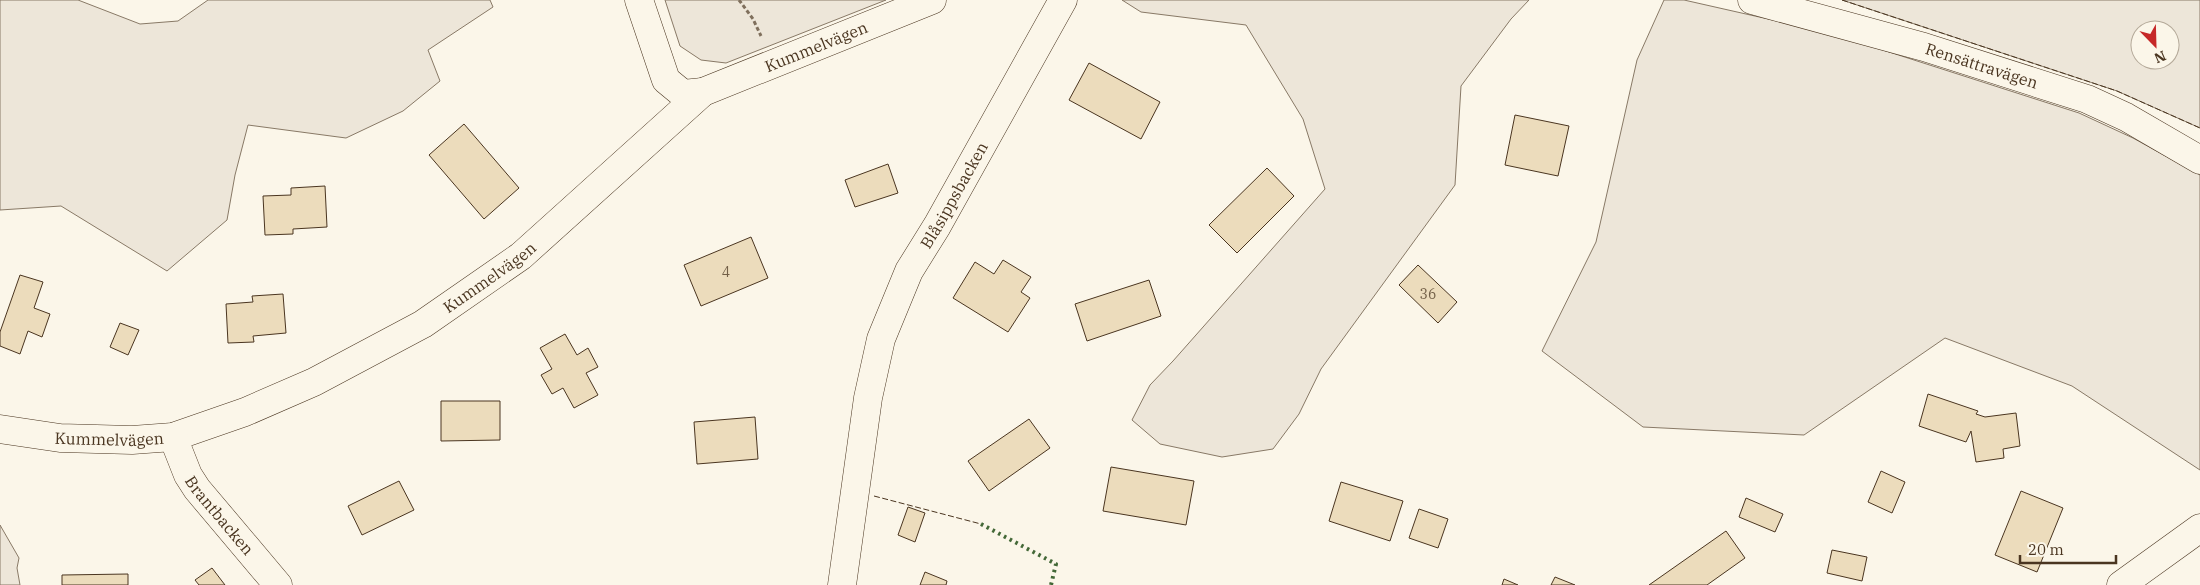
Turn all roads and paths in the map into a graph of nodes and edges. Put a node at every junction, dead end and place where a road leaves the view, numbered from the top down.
1 (639, 0) edge
2 (739, 0) edge
3 (932, 0) edge
4 (1063, 0) edge
5 (1752, 0) edge
6 (775, 63) junction
7 (703, 92) junction
8 (2200, 160) edge
9 (0, 429) edge
10 (173, 438) junction
11 (2200, 528) edge
12 (278, 585) edge
13 (842, 585) edge
14 (2122, 585) edge

1 - 7 street
2 - 6 path
3 - 6 street, Kummelvägen
4 - 13 street, Blåsippsbacken
5 - 8 street, Rensättravägen
6 - 7 street, Kummelvägen
7 - 10 street, Kummelvägen
9 - 10 street, Kummelvägen
10 - 12 street, Brantbacken
11 - 14 street

